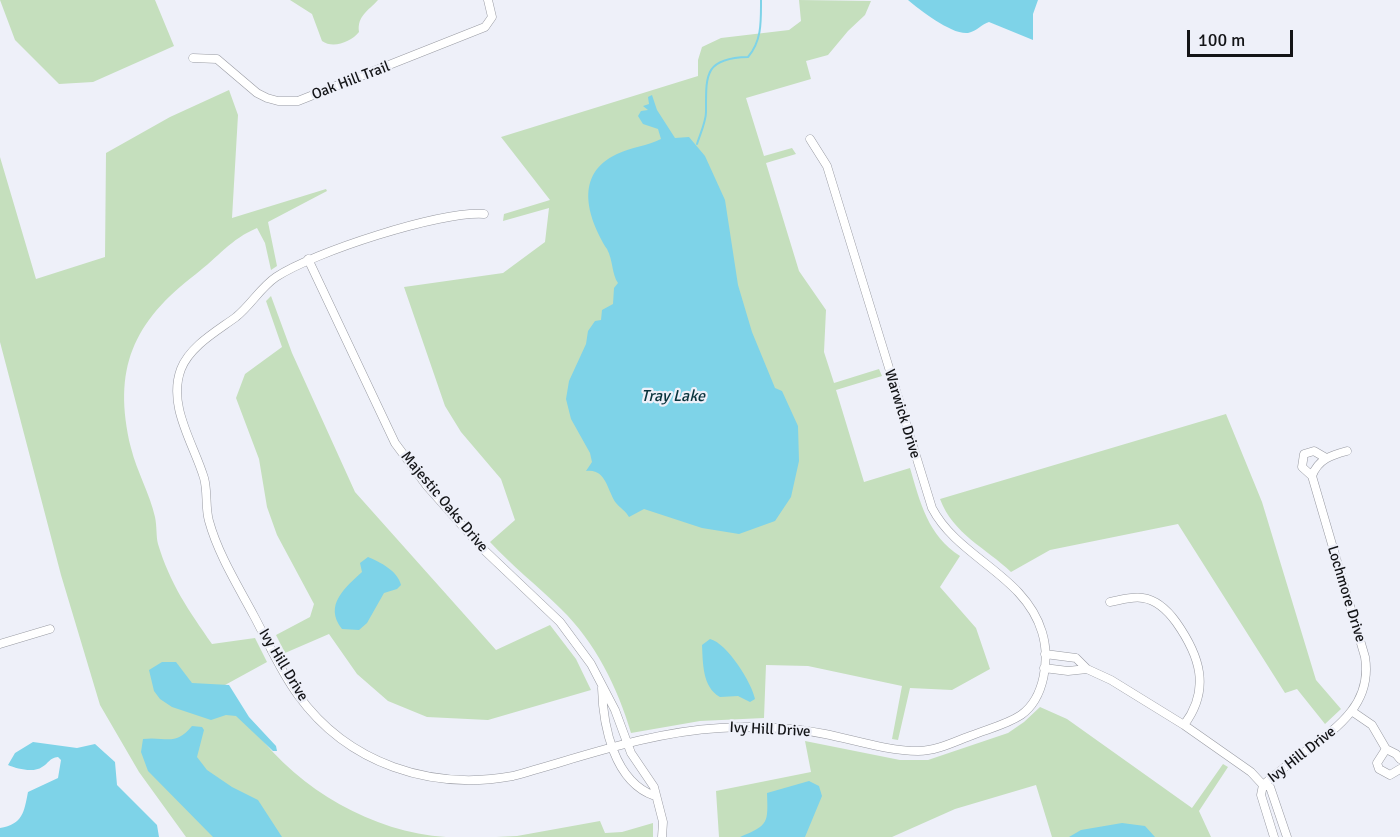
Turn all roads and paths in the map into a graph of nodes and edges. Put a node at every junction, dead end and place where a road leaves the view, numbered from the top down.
1 (488, 0) edge
2 (194, 58) dead end
3 (810, 140) dead end
4 (484, 214) dead end
5 (308, 259) junction
6 (1347, 451) dead end
7 (1326, 458) junction
8 (1312, 476) junction
9 (1110, 602) dead end
10 (50, 629) dead end
11 (0, 644) edge
12 (1045, 654) junction
13 (1044, 668) junction
14 (1087, 669) junction
15 (602, 685) junction
16 (1353, 712) junction
17 (1185, 725) junction
18 (627, 744) junction
19 (612, 747) junction
20 (1386, 749) junction
21 (1400, 759) edge
22 (1400, 769) edge
23 (1263, 785) junction
24 (655, 796) junction
25 (662, 837) edge
26 (1274, 837) edge
27 (1287, 837) edge

1 - 2 street, Oak Hill Trail
3 - 12 street, Warwick Drive
4 - 5 street, Ivy Hill Drive
5 - 15 street, Majestic Oaks Drive
5 - 19 street, Ivy Hill Drive
6 - 7 street, Lochmore Drive
7 - 8 street
7 - 8 street, Lochmore Drive
8 - 16 street, Lochmore Drive
9 - 17 street
10 - 11 street
12 - 13 street, Ivy Hill Drive
12 - 14 street, Ivy Hill Drive
13 - 14 street, Ivy Hill Drive
13 - 18 street, Ivy Hill Drive
14 - 17 street, Ivy Hill Drive
15 - 18 street, Majestic Oaks Drive
15 - 19 street, Majestic Oaks Drive
16 - 20 street
16 - 23 street, Ivy Hill Drive
17 - 23 street, Ivy Hill Drive
18 - 19 street, Ivy Hill Drive
18 - 24 street, Majestic Oaks Drive
19 - 24 street, Majestic Oaks Drive
20 - 21 street
20 - 22 street
23 - 26 street
23 - 27 street
24 - 25 street, Majestic Oaks Drive

